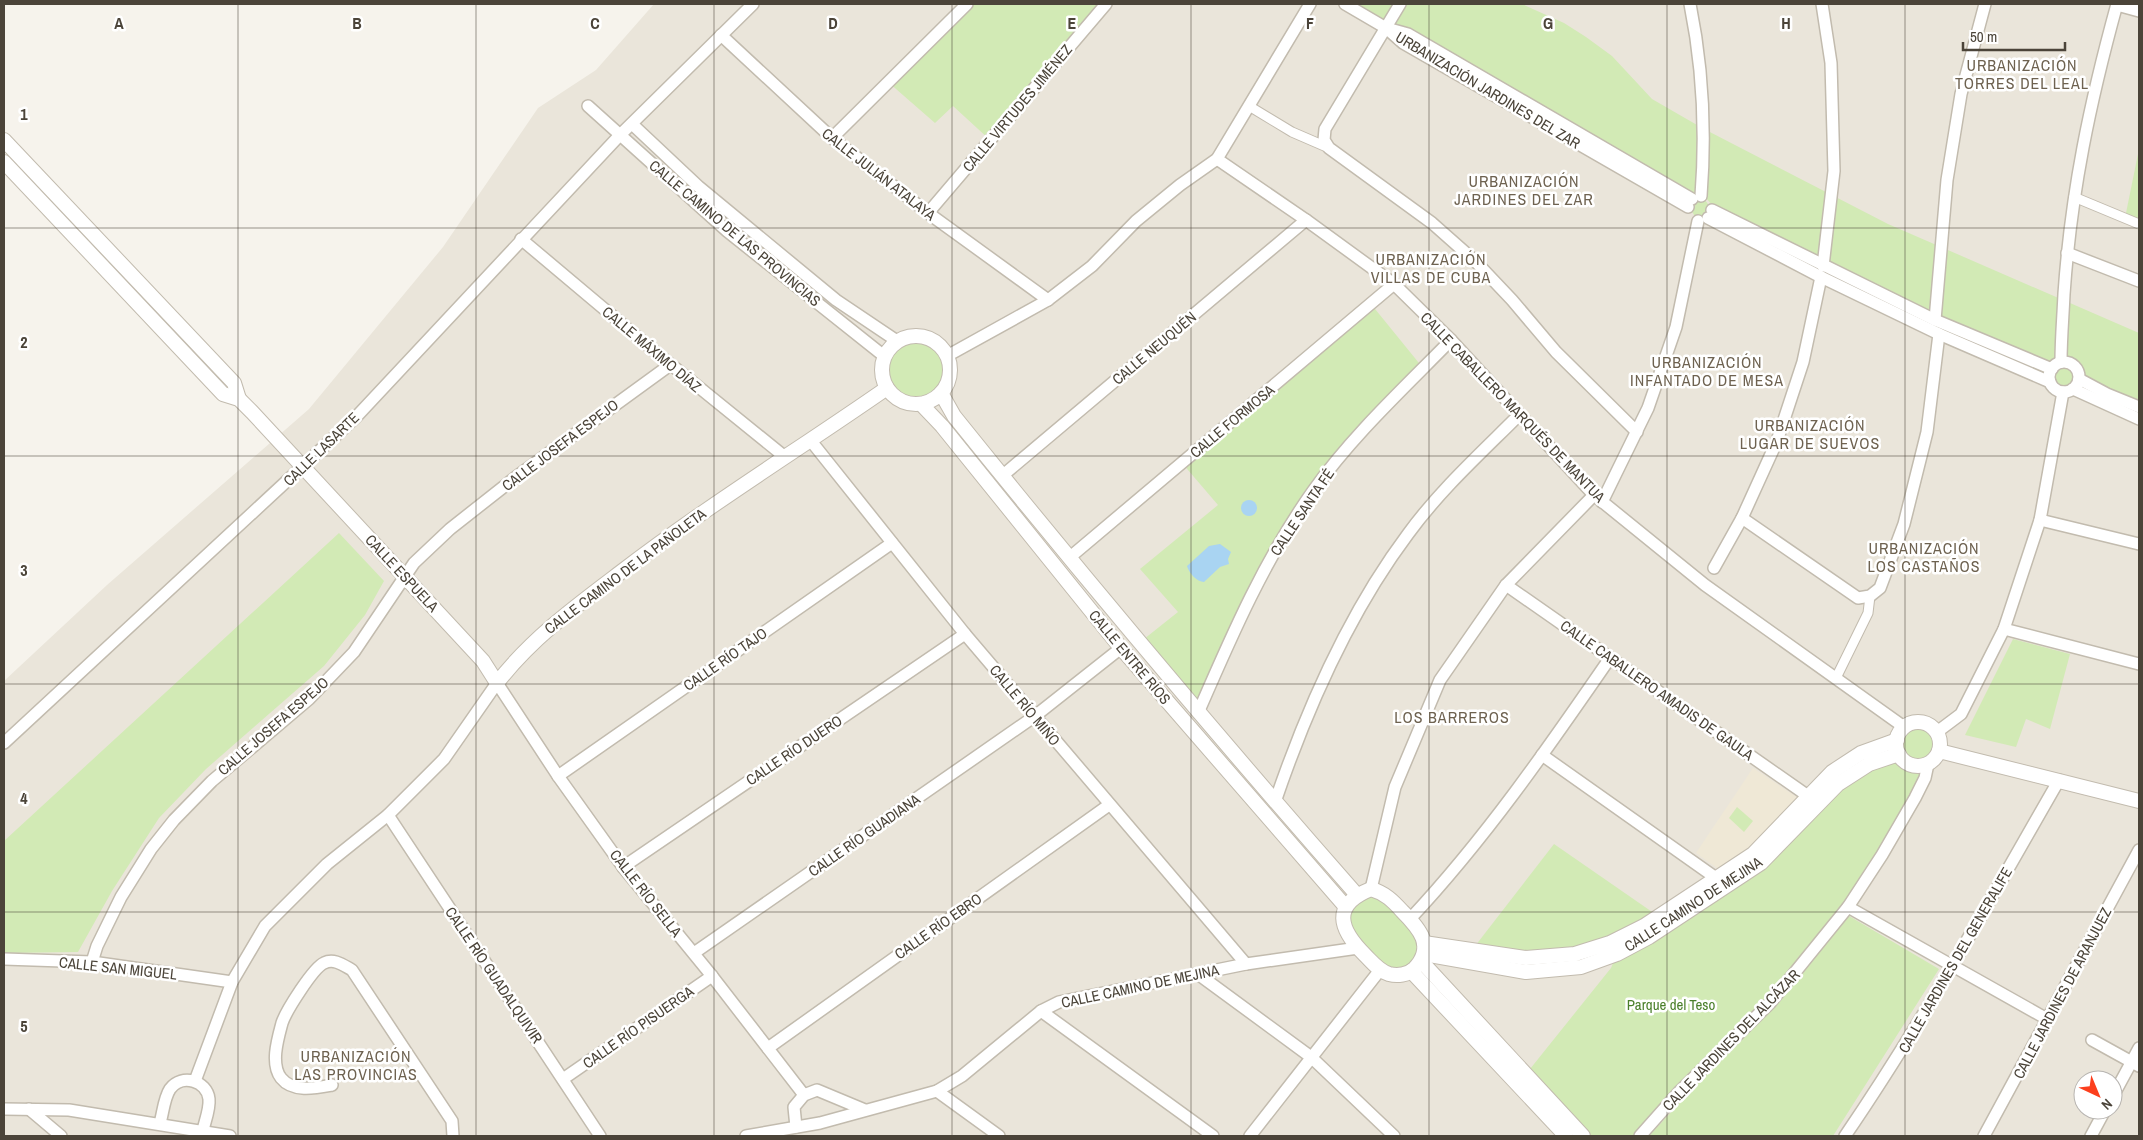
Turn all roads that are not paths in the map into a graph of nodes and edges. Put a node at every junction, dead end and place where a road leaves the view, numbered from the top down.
1 (753, 4) edge
2 (967, 4) edge
3 (1106, 4) edge
4 (1310, 4) edge
5 (1345, 4) edge
6 (1400, 4) edge
7 (1690, 4) edge
8 (1822, 4) edge
9 (1985, 4) edge
10 (2117, 4) edge
11 (2139, 11) edge
12 (1386, 28) junction
13 (721, 35) junction
14 (588, 106) dead end
15 (1249, 106) junction
16 (632, 124) junction
17 (619, 136) junction
18 (832, 138) junction
19 (4, 140) edge
20 (1329, 148) junction
21 (1217, 159) junction
22 (4, 162) edge
23 (2074, 198) junction
24 (1694, 201) junction
25 (928, 213) junction
26 (1706, 216) junction
27 (1306, 220) junction
28 (2139, 224) edge
29 (521, 239) junction
30 (2067, 253) junction
31 (1822, 271) junction
32 (2139, 281) edge
33 (1394, 284) junction
34 (1048, 300) junction
35 (1935, 320) junction
36 (1939, 334) junction
37 (1451, 340) junction
38 (897, 341) junction
39 (884, 356) junction
40 (947, 356) junction
41 (2061, 362) junction
42 (670, 365) junction
43 (2052, 370) junction
44 (2079, 379) junction
45 (2050, 382) junction
46 (886, 388) junction
47 (2068, 391) junction
48 (941, 393) junction
49 (239, 399) junction
50 (921, 404) junction
51 (2139, 407) edge
52 (1519, 415) junction
53 (2139, 419) edge
54 (1637, 432) junction
55 (811, 441) junction
56 (785, 457) junction
57 (304, 467) junction
58 (1002, 476) junction
59 (1598, 498) junction
60 (1742, 518) junction
61 (2040, 520) junction
62 (892, 543) junction
63 (2139, 544) edge
64 (1069, 558) junction
65 (1714, 568) dead end
66 (405, 576) junction
67 (1506, 585) junction
68 (1870, 596) junction
69 (2004, 630) junction
70 (965, 634) junction
71 (1121, 648) junction
72 (1610, 658) junction
73 (2139, 664) edge
74 (1836, 678) junction
75 (497, 683) junction
76 (1198, 713) junction
77 (1035, 716) junction
78 (1904, 727) junction
79 (1938, 732) junction
80 (1897, 740) junction
81 (4, 743) edge
82 (1939, 750) junction
83 (1899, 754) junction
84 (1542, 755) junction
85 (1928, 764) junction
86 (558, 776) junction
87 (2059, 780) junction
88 (1808, 796) junction
89 (2139, 801) edge
90 (1275, 802) junction
91 (1109, 805) junction
92 (388, 815) junction
93 (2139, 850) edge
94 (623, 867) junction
95 (1716, 878) junction
96 (1371, 889) junction
97 (1357, 895) junction
98 (1345, 906) junction
99 (1848, 907) junction
100 (1410, 919) junction
101 (1358, 948) junction
102 (694, 953) junction
103 (1420, 957) junction
104 (4, 959) edge
105 (92, 962) junction
106 (1246, 964) junction
107 (1952, 966) junction
108 (1380, 970) junction
109 (1198, 974) junction
110 (712, 976) junction
111 (232, 982) junction
112 (1041, 1011) junction
113 (2047, 1020) junction
114 (2092, 1040) dead end
115 (768, 1048) junction
116 (2139, 1048) edge
117 (1311, 1057) junction
118 (2136, 1064) edge
119 (1517, 1074) junction
120 (563, 1079) junction
121 (195, 1082) junction
122 (2123, 1082) edge
123 (332, 1085) dead end
124 (937, 1091) junction
125 (804, 1095) junction
126 (4, 1109) edge
127 (29, 1109) junction
128 (865, 1110) junction
129 (2100, 1120) edge
130 (160, 1123) junction
131 (796, 1127) junction
132 (202, 1130) junction
133 (61, 1136) edge
134 (230, 1136) edge
135 (454, 1136) edge
136 (600, 1136) edge
137 (746, 1136) edge
138 (999, 1136) edge
139 (1213, 1136) edge
140 (1250, 1136) edge
141 (1394, 1136) edge
142 (1566, 1136) edge
143 (1583, 1136) edge
144 (1640, 1136) edge
145 (1845, 1136) edge
146 (1984, 1136) edge
147 (2091, 1136) edge

1 - 13 street, CALLE LASARTE
2 - 18 street
3 - 25 street, CALLE VIRTUDES JIMÉNEZ
4 - 15 street
5 - 12 street, URBANIZACIÓN JARDINES DEL ZAR
6 - 12 street
7 - 24 street
8 - 31 street
9 - 35 street
10 - 11 street
10 - 23 street
12 - 20 street
12 - 24 street, URBANIZACIÓN JARDINES DEL ZAR
13 - 16 street, CALLE LASARTE
13 - 18 street, CALLE JULIÁN ATALAYA
14 - 17 street, CALLE CAMINO DE LAS PROVINCIAS
15 - 20 street
15 - 21 street
16 - 17 street, CALLE LASARTE
16 - 38 street, CALLE CAMINO DE LAS PROVINCIAS
17 - 29 street, CALLE LASARTE
17 - 39 street, CALLE CAMINO DE LAS PROVINCIAS
18 - 25 street, CALLE JULIÁN ATALAYA
19 - 49 street
20 - 54 street
21 - 27 street, CALLE CABALLERO MARQUÉS DE MANTUA
21 - 34 street
22 - 49 street
23 - 28 street
23 - 30 street
24 - 26 street
24 - 26 street
25 - 34 street, CALLE JULIÁN ATALAYA
26 - 31 street
26 - 54 street
27 - 33 street, CALLE CABALLERO MARQUÉS DE MANTUA
27 - 58 street, CALLE NEUQUÉN
29 - 42 street, CALLE MÁXIMO DÍAZ
29 - 57 street, CALLE LASARTE
30 - 32 street
30 - 41 street
31 - 35 street
31 - 36 street
31 - 60 street
33 - 37 street, CALLE CABALLERO MARQUÉS DE MANTUA
33 - 64 street, CALLE FORMOSA
34 - 40 street
35 - 43 street
36 - 45 street
36 - 68 street
37 - 52 street, CALLE CABALLERO MARQUÉS DE MANTUA
37 - 76 street, CALLE SANTA FÉ
38 - 39 street
38 - 40 street
39 - 46 street
40 - 48 street
41 - 43 street
41 - 44 street
42 - 56 street, CALLE MÁXIMO DÍAZ
42 - 66 street, CALLE JOSEFA ESPEJO
43 - 45 street
44 - 47 street
44 - 51 street
45 - 47 street
46 - 50 street
46 - 55 street, CALLE CAMINO DE LA PAÑOLETA
47 - 53 street
47 - 61 street
48 - 50 street
48 - 58 street, CALLE ENTRE RÍOS
49 - 57 street, CALLE ESPUELA
50 - 71 street, CALLE ENTRE RÍOS
52 - 59 street, CALLE CABALLERO MARQUÉS DE MANTUA
52 - 90 street
54 - 59 street
55 - 56 street, CALLE CAMINO DE LA PAÑOLETA
55 - 62 street, CALLE RÍO MIÑO
56 - 75 street, CALLE CAMINO DE LA PAÑOLETA
57 - 66 street, CALLE ESPUELA
57 - 81 street, CALLE LASARTE
58 - 64 street, CALLE ENTRE RÍOS
59 - 67 street
59 - 74 street, CALLE CABALLERO MARQUÉS DE MANTUA
60 - 65 street
60 - 68 street
61 - 63 street
61 - 69 street
62 - 70 street, CALLE RÍO MIÑO
62 - 86 street, CALLE RÍO TAJO
64 - 76 street, CALLE ENTRE RÍOS
66 - 75 street, CALLE ESPUELA
66 - 105 street, CALLE JOSEFA ESPEJO
67 - 72 street, CALLE CABALLERO AMADIS DE GAULA
67 - 96 street
68 - 74 street
69 - 73 street
69 - 79 street
70 - 77 street, CALLE RÍO MIÑO
70 - 94 street, CALLE RÍO DUERO
71 - 77 street, CALLE RÍO GUADIANA
71 - 98 street, CALLE ENTRE RÍOS
72 - 84 street
72 - 88 street, CALLE CABALLERO AMADIS DE GAULA
74 - 78 street, CALLE CABALLERO MARQUÉS DE MANTUA
75 - 86 street, CALLE RÍO SELLA
75 - 92 street, CALLE CAMINO DE LA PAÑOLETA
76 - 90 street, CALLE ENTRE RÍOS
77 - 91 street, CALLE RÍO MIÑO
77 - 102 street, CALLE RÍO GUADIANA
78 - 79 street
78 - 80 street
79 - 82 street
80 - 83 street
80 - 88 street, CALLE CAMINO DE MEJINA
82 - 85 street
82 - 87 street
83 - 85 street
83 - 103 street, CALLE CAMINO DE MEJINA
84 - 95 street
84 - 100 street
85 - 99 street, CALLE JARDINES DEL ALCÁZAR
86 - 94 street, CALLE RÍO SELLA
87 - 89 street
87 - 107 street, CALLE JARDINES DEL GENERALIFE
88 - 95 street, CALLE CAMINO DE MEJINA
90 - 97 street, CALLE ENTRE RÍOS
91 - 106 street, CALLE RÍO MIÑO
91 - 115 street, CALLE RÍO EBRO
92 - 111 street, CALLE CAMINO DE LA PAÑOLETA
92 - 120 street, CALLE RÍO GUADALQUIVIR
93 - 113 street, CALLE JARDINES DE ARANJUEZ
94 - 102 street, CALLE RÍO SELLA
95 - 103 street, CALLE CAMINO DE MEJINA
96 - 97 street
96 - 100 street
97 - 98 street
98 - 101 street
99 - 107 street
99 - 144 street, CALLE JARDINES DEL ALCÁZAR
100 - 103 street
101 - 106 street, CALLE CAMINO DE MEJINA
101 - 108 street
102 - 110 street, CALLE RÍO SELLA
103 - 108 street
103 - 119 street
104 - 105 street, CALLE SAN MIGUEL
105 - 111 street, CALLE SAN MIGUEL
106 - 109 street, CALLE CAMINO DE MEJINA
107 - 113 street
107 - 145 street, CALLE JARDINES DEL GENERALIFE
108 - 117 street
109 - 112 street, CALLE CAMINO DE MEJINA
109 - 117 street
110 - 115 street, CALLE RÍO SELLA
110 - 120 street, CALLE RÍO PISUERGA
111 - 121 street, CALLE CAMINO DE LA PAÑOLETA
112 - 124 street, CALLE CAMINO DE MEJINA
112 - 139 street
113 - 146 street, CALLE JARDINES DE ARANJUEZ
114 - 118 street
115 - 125 street, CALLE RÍO SELLA
116 - 118 street
117 - 140 street
117 - 141 street
118 - 122 street
119 - 142 street
119 - 143 street
120 - 136 street, CALLE RÍO GUADALQUIVIR
121 - 130 street
121 - 132 street
123 - 135 street
124 - 128 street, CALLE CAMINO DE MEJINA
124 - 138 street
125 - 128 street
125 - 131 street
126 - 127 street
127 - 130 street
127 - 133 street
128 - 131 street, CALLE CAMINO DE MEJINA
129 - 147 street
130 - 132 street
131 - 137 street, CALLE CAMINO DE MEJINA
132 - 134 street

